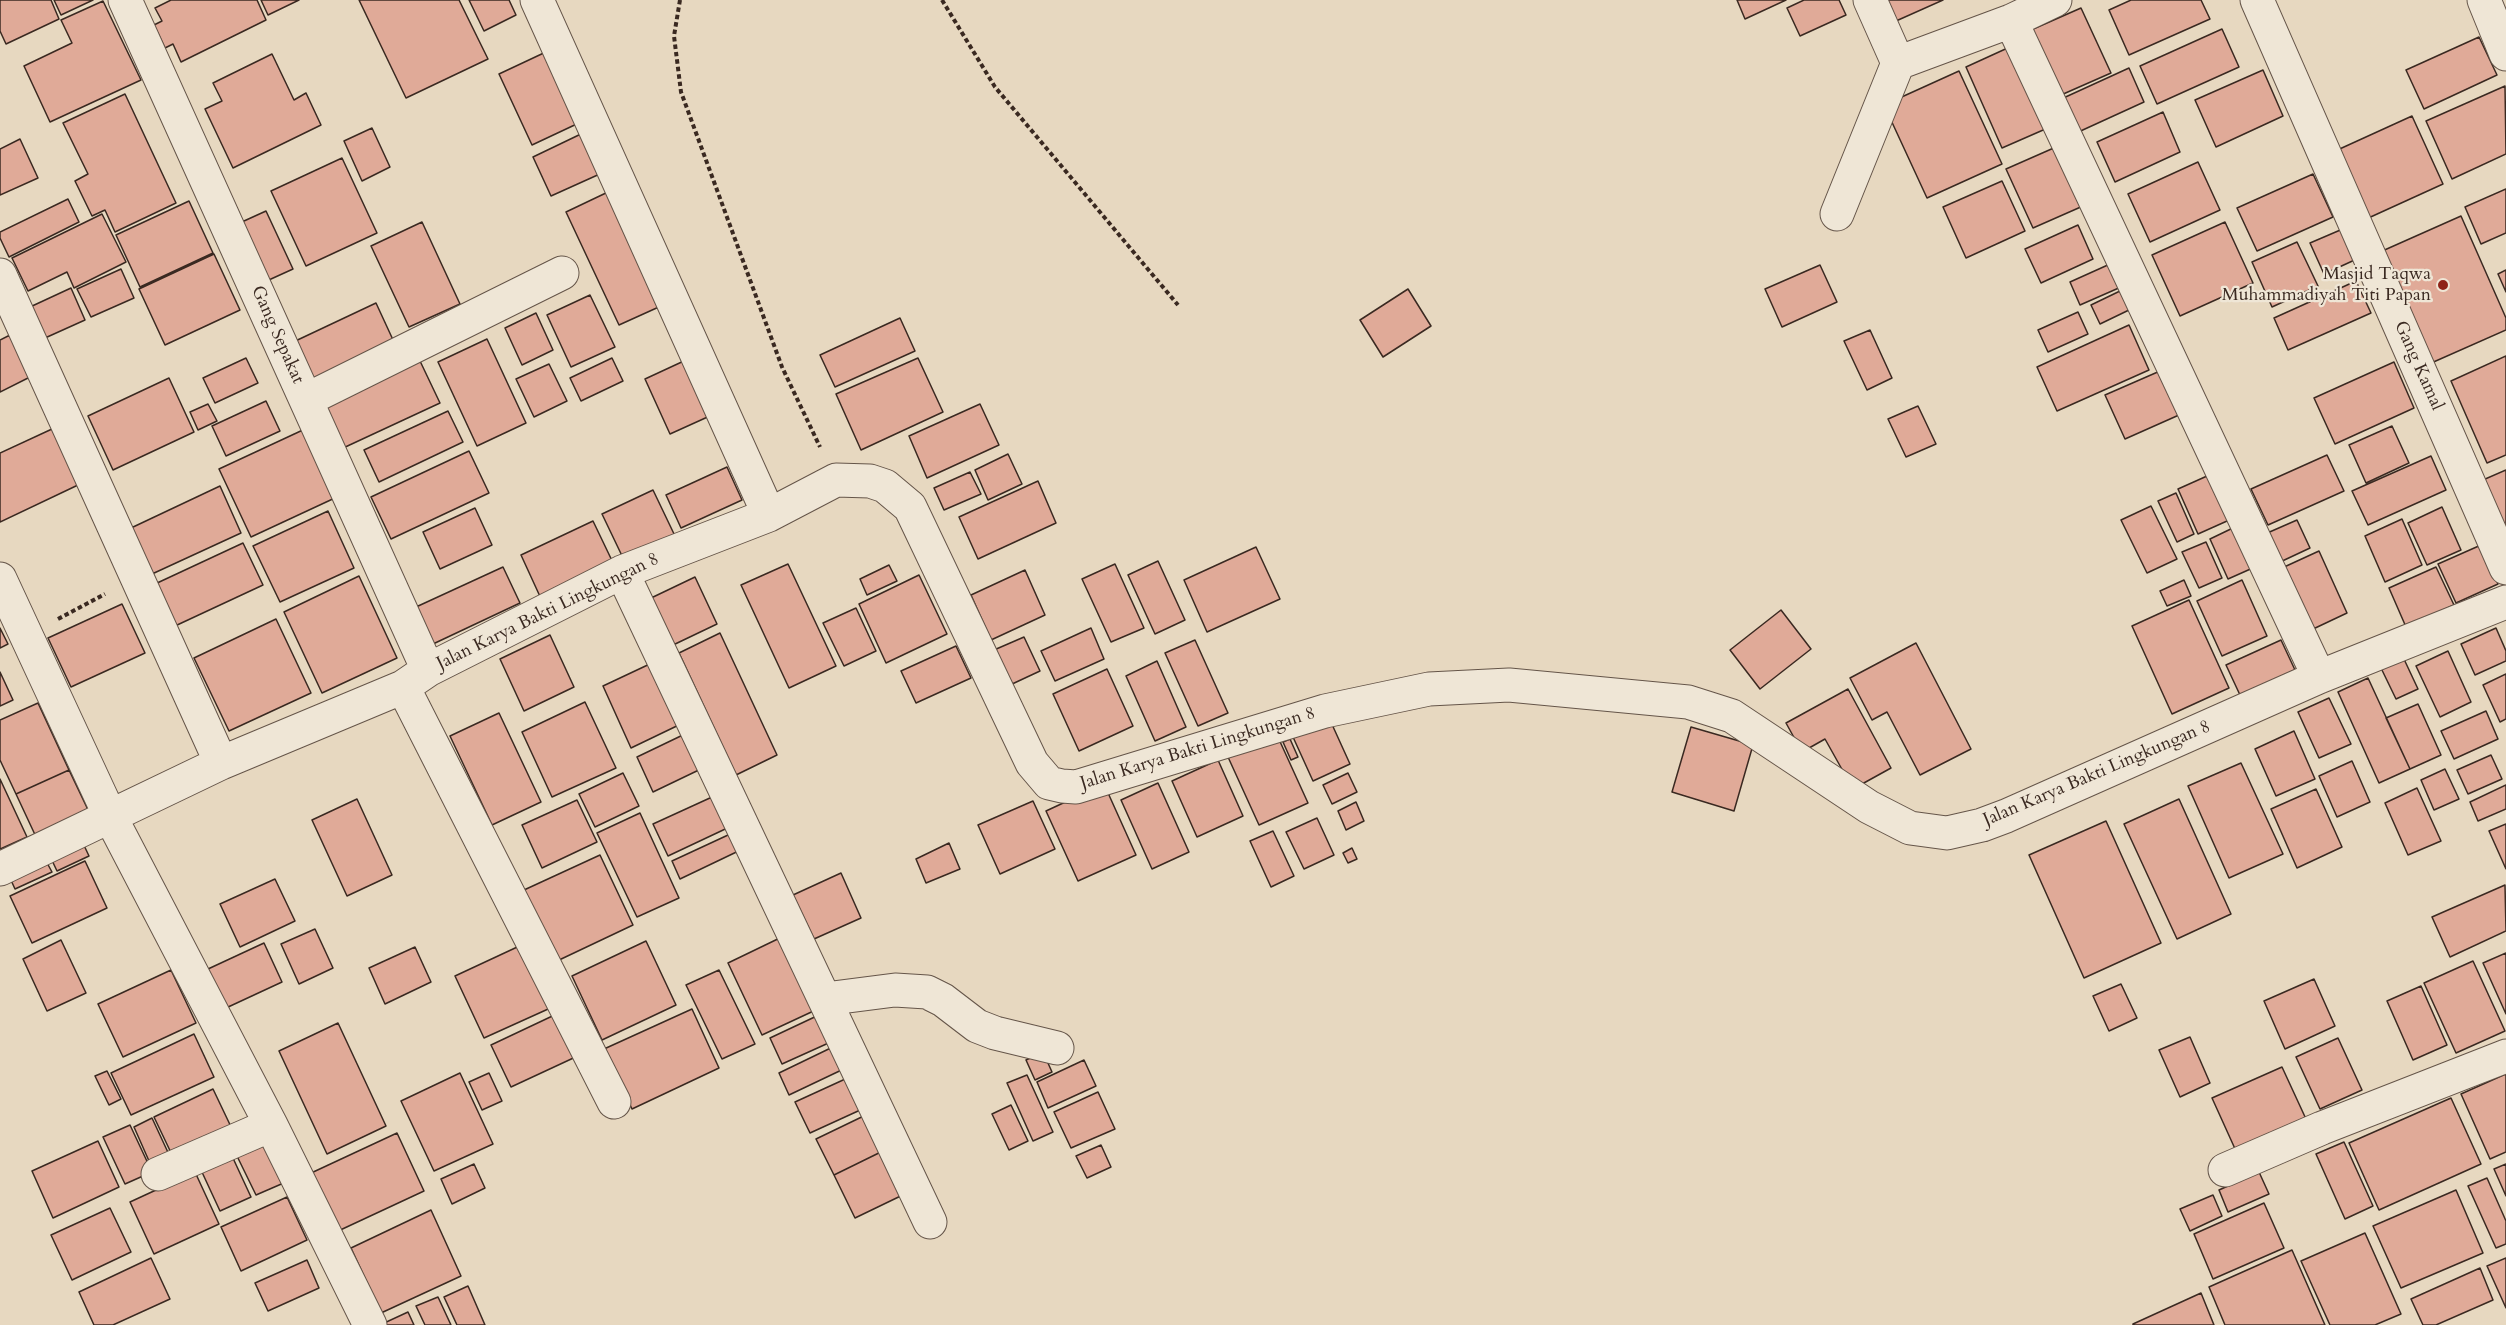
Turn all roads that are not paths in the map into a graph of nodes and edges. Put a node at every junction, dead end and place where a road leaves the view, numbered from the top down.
1 (125, 0) edge
2 (537, 0) edge
3 (1870, 0) edge
4 (2055, 0) edge
5 (2257, 0) edge
6 (2484, 0) edge
7 (2011, 21) junction
8 (2506, 54) edge
9 (1898, 63) junction
10 (1837, 214) dead end
11 (562, 273) dead end
12 (0, 275) edge
13 (306, 400) junction
14 (769, 516) junction
15 (2506, 568) edge
16 (622, 572) junction
17 (0, 579) edge
18 (2506, 602) edge
19 (2319, 677) junction
20 (415, 678) junction
21 (221, 763) junction
22 (110, 816) junction
23 (0, 869) edge
24 (825, 999) junction
25 (1057, 1048) dead end
26 (2506, 1056) edge
27 (614, 1102) dead end
28 (271, 1125) junction
29 (2225, 1170) dead end
30 (158, 1174) dead end
31 (930, 1222) dead end
32 (370, 1325) edge

1 - 13 street, Gang Sepakat
2 - 14 street
3 - 9 street
4 - 7 street
5 - 15 street, Gang Kamal
6 - 8 street
7 - 9 street
7 - 19 street
9 - 10 street
11 - 13 street
12 - 21 street
13 - 20 street, Gang Sepakat
14 - 16 street, Jalan Karya Bakti Lingkungan 8
14 - 19 street, Jalan Karya Bakti Lingkungan 8
16 - 20 street, Jalan Karya Bakti Lingkungan 8
16 - 24 street
17 - 22 street
18 - 19 street, Jalan Karya Bakti Lingkungan 8
20 - 21 street, Jalan Karya Bakti Lingkungan 8
20 - 27 street, Gang Sepakat
21 - 22 street, Jalan Karya Bakti Lingkungan 8
22 - 23 street, Jalan Karya Bakti Lingkungan 8
22 - 28 street
24 - 25 street
24 - 31 street
26 - 29 street
28 - 30 street
28 - 32 street

